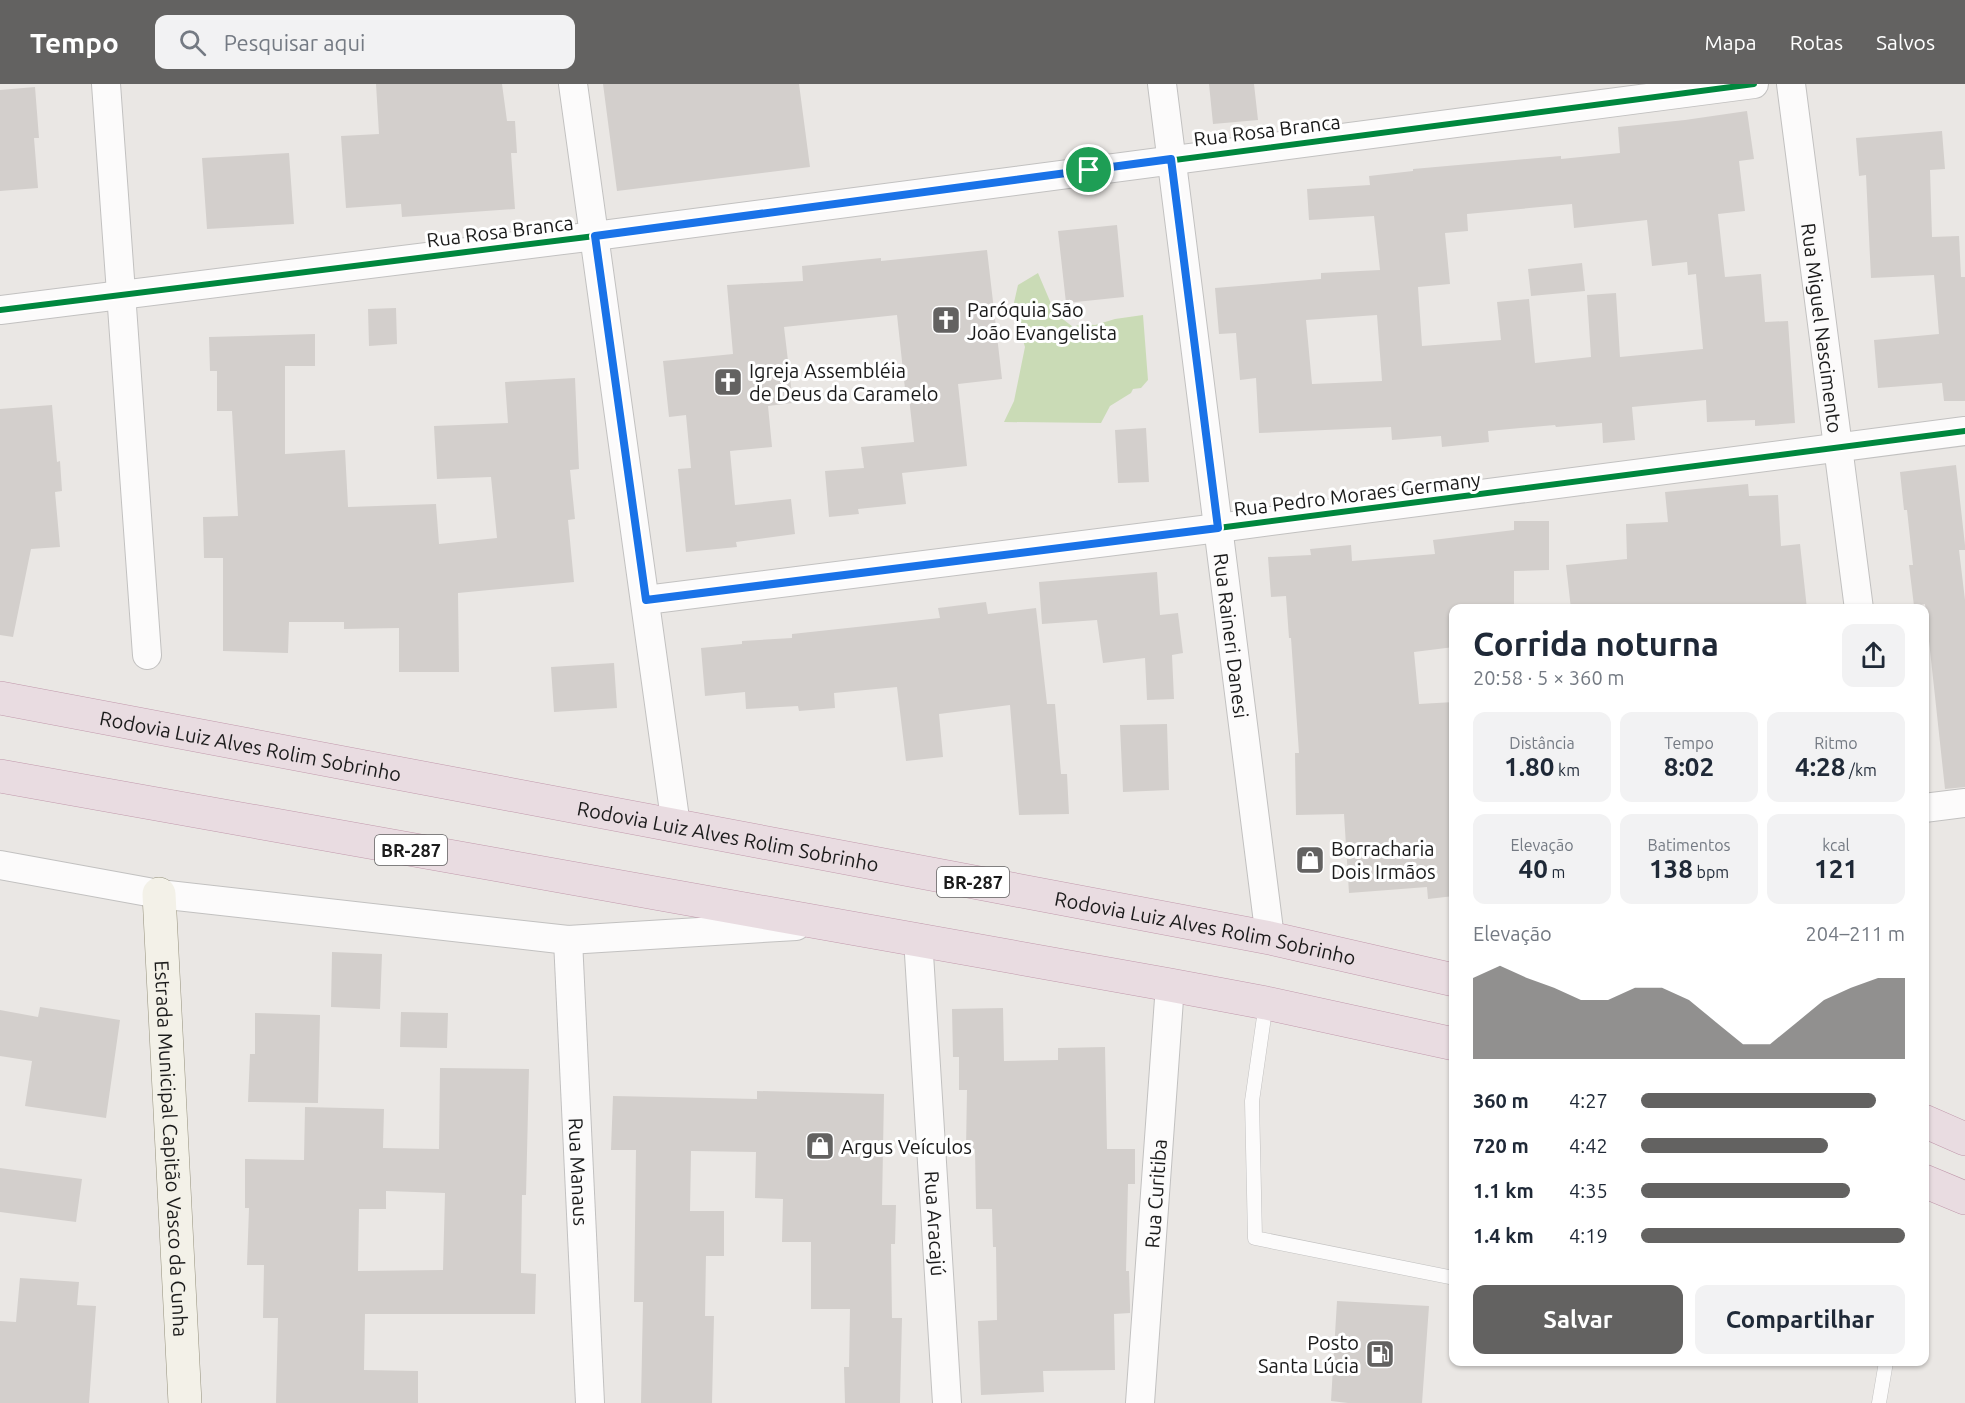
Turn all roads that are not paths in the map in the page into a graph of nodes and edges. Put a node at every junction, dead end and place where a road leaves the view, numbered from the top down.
1 (106, 84) edge
2 (573, 84) edge
3 (1162, 84) edge
4 (1754, 84) edge
5 (1791, 84) edge
6 (1171, 159) junction
7 (595, 236) junction
8 (121, 295) junction
9 (0, 310) edge
10 (1965, 431) edge
11 (1839, 448) junction
12 (1218, 528) junction
13 (646, 600) junction
14 (1858, 604) edge
15 (147, 655) dead end
16 (0, 698) edge
17 (0, 776) edge
18 (1965, 803) edge
19 (1929, 807) edge
20 (676, 826) junction
21 (0, 865) edge
22 (159, 894) junction
23 (823, 924) junction
24 (918, 938) junction
25 (1270, 938) junction
26 (568, 940) junction
27 (1449, 980) edge
28 (1170, 985) junction
29 (1266, 1003) junction
30 (1449, 1043) edge
31 (1929, 1118) edge
32 (1965, 1139) edge
33 (1929, 1187) edge
34 (1965, 1198) edge
35 (1449, 1277) edge
36 (1885, 1366) edge
37 (185, 1403) edge
38 (590, 1403) edge
39 (947, 1403) edge
40 (1140, 1403) edge
41 (1879, 1403) edge

1 - 8 street
2 - 7 street
3 - 6 street, Rua Raineri Danesi
4 - 6 street, Rua Rosa Branca
5 - 11 street, Rua Miguel Nascimento
6 - 7 street, Rua Rosa Branca
6 - 12 street, Rua Raineri Danesi
7 - 8 street, Rua Rosa Branca
7 - 13 street
8 - 9 street, Rua Rosa Branca
8 - 15 street
10 - 11 street, Rua Pedro Moraes Germany
11 - 12 street, Rua Pedro Moraes Germany
11 - 14 street, Rua Miguel Nascimento
12 - 13 street, Rua Pedro Moraes Germany
12 - 25 street, Rua Raineri Danesi
13 - 20 street
16 - 20 highway, Rodovia Luiz Alves Rolim Sobrinho / BR-287
17 - 23 highway, BR-287
18 - 19 street
20 - 25 highway, Rodovia Luiz Alves Rolim Sobrinho / BR-287
21 - 22 street
22 - 26 street
22 - 37 main road, Estrada Municipal Capitão Vasco da Cunha
23 - 24 highway, BR-287
23 - 26 street
24 - 28 highway, BR-287
24 - 39 street, Rua Aracajú
25 - 27 highway, Rodovia Luiz Alves Rolim Sobrinho / BR-287
26 - 38 street, Rua Manaus
28 - 29 highway, BR-287
28 - 40 street, Rua Curitiba
29 - 30 highway, BR-287
29 - 35 lane
31 - 32 highway
33 - 34 highway
36 - 41 lane

